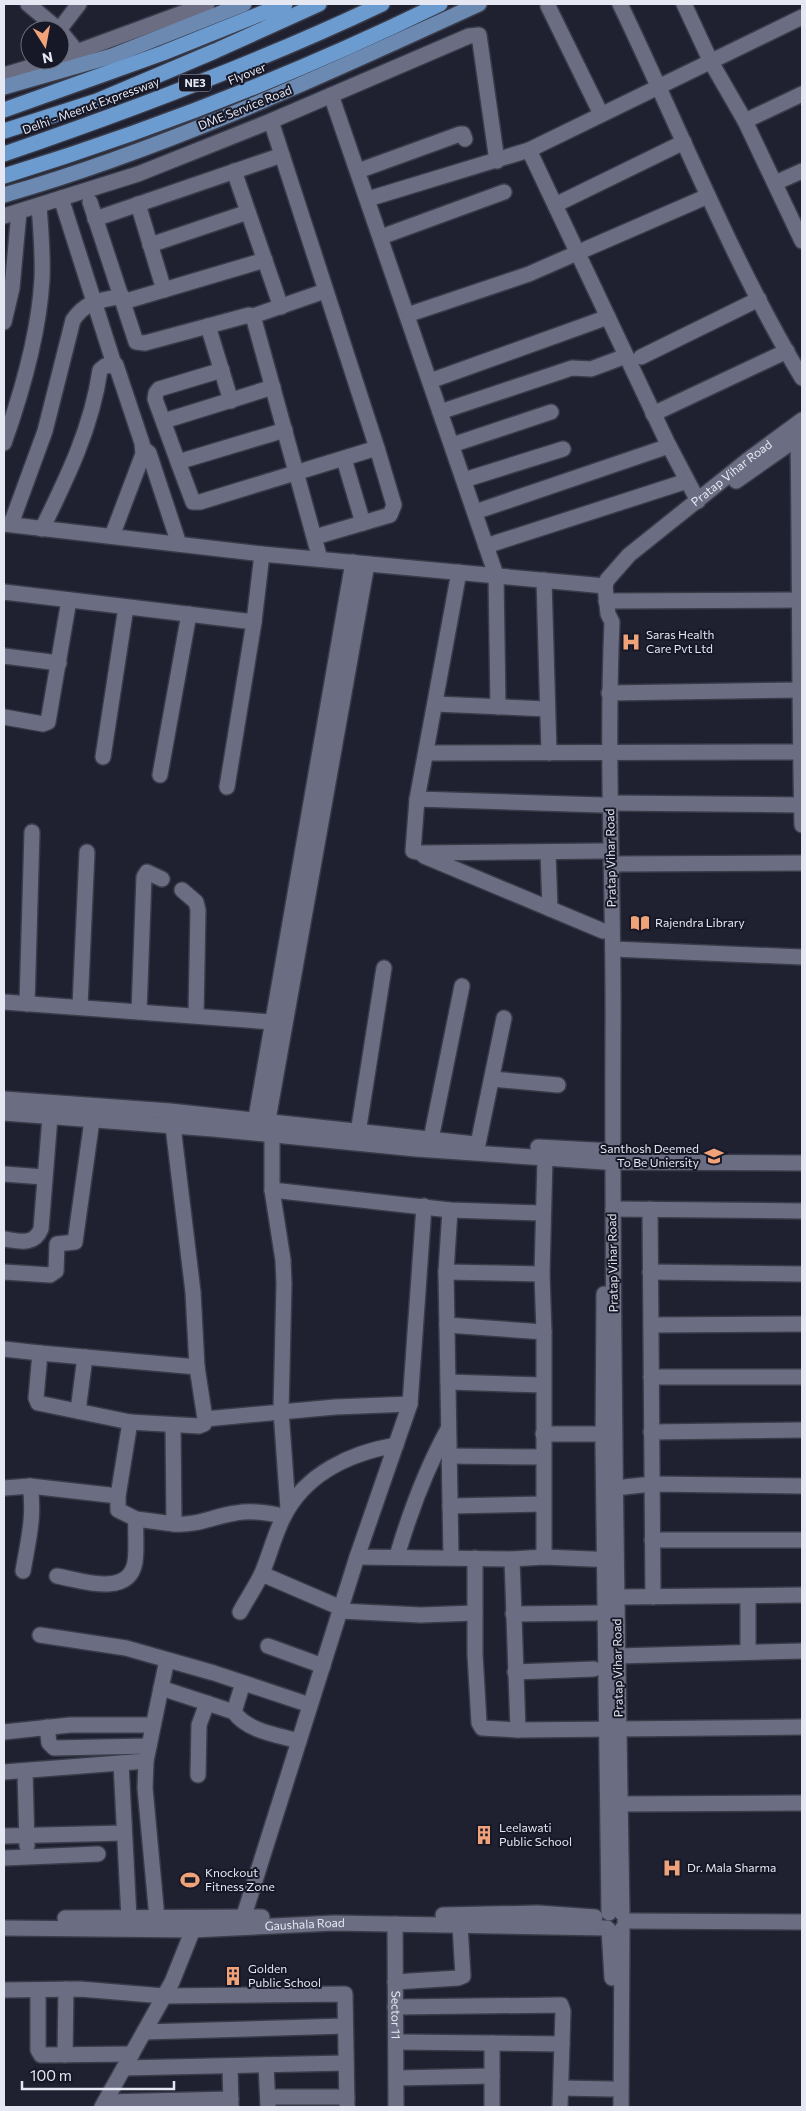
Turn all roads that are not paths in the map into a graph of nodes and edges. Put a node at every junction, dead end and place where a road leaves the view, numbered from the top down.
1 (28, 4) edge
2 (79, 4) edge
3 (207, 4) edge
4 (242, 4) edge
5 (285, 4) edge
6 (319, 4) edge
7 (382, 4) edge
8 (440, 4) edge
9 (479, 4) edge
10 (620, 4) edge
11 (684, 4) edge
12 (548, 6) dead end
13 (802, 17) edge
14 (47, 20) edge
15 (67, 20) edge
16 (70, 43) edge
17 (78, 53) junction
18 (70, 55) edge
19 (711, 62) junction
20 (21, 70) edge
21 (4, 75) edge
22 (659, 86) junction
23 (4, 87) edge
24 (331, 94) junction
25 (802, 94) edge
26 (4, 110) edge
27 (601, 114) junction
28 (271, 121) junction
29 (745, 121) junction
30 (4, 131) edge
31 (465, 138) dead end
32 (684, 142) junction
33 (529, 150) junction
34 (4, 154) edge
35 (282, 155) junction
36 (497, 160) junction
37 (802, 170) edge
38 (234, 171) junction
39 (358, 171) junction
40 (4, 176) edge
41 (775, 183) junction
42 (504, 192) dead end
43 (4, 195) edge
44 (708, 196) junction
45 (61, 198) junction
46 (368, 199) junction
47 (90, 202) dead end
48 (138, 204) junction
49 (555, 205) junction
50 (39, 206) junction
51 (19, 212) junction
52 (248, 212) junction
53 (4, 216) edge
54 (95, 219) junction
55 (380, 237) junction
56 (802, 241) edge
57 (150, 245) junction
58 (582, 251) junction
59 (264, 260) junction
60 (164, 290) junction
61 (325, 291) junction
62 (122, 299) junction
63 (759, 299) junction
64 (93, 301) junction
65 (281, 307) junction
66 (407, 315) junction
67 (253, 316) junction
68 (608, 317) junction
69 (4, 322) edge
70 (208, 326) junction
71 (787, 351) junction
72 (634, 356) junction
73 (114, 364) junction
74 (222, 370) junction
75 (802, 378) edge
76 (430, 381) junction
77 (273, 387) junction
78 (231, 401) junction
79 (440, 412) junction
80 (552, 412) dead end
81 (653, 414) junction
82 (164, 421) junction
83 (285, 430) junction
84 (799, 431) edge
85 (4, 443) edge
86 (452, 445) junction
87 (669, 446) junction
88 (143, 448) junction
89 (377, 448) junction
90 (563, 449) dead end
91 (344, 459) junction
92 (178, 462) junction
93 (297, 472) junction
94 (464, 480) junction
95 (687, 481) junction
96 (698, 501) junction
97 (11, 503) edge
98 (475, 512) junction
99 (363, 523) junction
100 (7, 524) edge
101 (42, 529) junction
102 (112, 536) junction
103 (314, 537) junction
104 (179, 544) junction
105 (486, 546) junction
106 (262, 554) junction
107 (320, 559) junction
108 (360, 563) junction
109 (619, 569) junction
110 (459, 572) junction
111 (496, 574) junction
112 (544, 580) junction
113 (4, 592) edge
114 (69, 600) junction
115 (606, 600) junction
116 (801, 600) junction
117 (126, 607) junction
118 (189, 614) junction
119 (254, 622) junction
120 (4, 656) edge
121 (59, 663) junction
122 (799, 690) junction
123 (609, 692) junction
124 (435, 704) junction
125 (498, 707) junction
126 (547, 708) junction
127 (4, 718) edge
128 (800, 752) junction
129 (426, 753) junction
130 (549, 753) junction
131 (605, 753) junction
132 (103, 757) dead end
133 (160, 775) dead end
134 (227, 787) dead end
135 (418, 799) junction
136 (606, 804) junction
137 (802, 805) edge
138 (802, 825) edge
139 (32, 832) dead end
140 (87, 852) dead end
141 (548, 852) junction
142 (416, 853) junction
143 (607, 858) junction
144 (802, 864) edge
145 (162, 879) dead end
146 (182, 890) dead end
147 (550, 909) junction
148 (297, 913) junction
149 (603, 931) junction
150 (613, 949) junction
151 (802, 958) edge
152 (384, 968) dead end
153 (462, 986) dead end
154 (4, 1002) edge
155 (27, 1004) junction
156 (80, 1006) junction
157 (139, 1012) junction
158 (196, 1015) junction
159 (504, 1018) dead end
160 (272, 1022) junction
161 (609, 1036) junction
162 (492, 1079) junction
163 (558, 1085) dead end
164 (4, 1099) edge
165 (170, 1111) junction
166 (4, 1113) edge
167 (93, 1114) junction
168 (50, 1117) junction
169 (173, 1127) junction
170 (263, 1129) junction
171 (358, 1133) junction
172 (432, 1138) junction
173 (478, 1144) junction
174 (609, 1156) junction
175 (545, 1158) junction
176 (802, 1163) edge
177 (4, 1174) edge
178 (44, 1177) junction
179 (272, 1190) junction
180 (424, 1206) junction
181 (613, 1209) junction
182 (650, 1209) junction
183 (450, 1210) junction
184 (802, 1211) edge
185 (542, 1214) junction
186 (4, 1239) edge
187 (4, 1272) edge
188 (446, 1272) junction
189 (650, 1272) junction
190 (542, 1274) junction
191 (802, 1274) edge
192 (802, 1324) edge
193 (650, 1325) junction
194 (447, 1326) junction
195 (544, 1332) junction
196 (4, 1349) edge
197 (40, 1353) junction
198 (85, 1357) junction
199 (197, 1367) junction
200 (651, 1376) junction
201 (802, 1377) edge
202 (448, 1382) junction
203 (543, 1385) junction
204 (410, 1404) junction
205 (78, 1411) junction
206 (281, 1411) junction
207 (204, 1419) junction
208 (130, 1422) junction
209 (173, 1426) junction
210 (449, 1427) junction
211 (802, 1430) edge
212 (651, 1432) junction
213 (543, 1434) junction
214 (603, 1434) junction
215 (396, 1445) junction
216 (449, 1456) junction
217 (543, 1457) junction
218 (652, 1484) junction
219 (30, 1486) junction
220 (802, 1486) edge
221 (4, 1488) edge
222 (615, 1488) junction
223 (118, 1496) junction
224 (543, 1504) junction
225 (450, 1506) junction
226 (286, 1512) junction
227 (136, 1519) junction
228 (174, 1524) junction
229 (652, 1540) junction
230 (802, 1540) edge
231 (397, 1556) junction
232 (357, 1557) junction
233 (451, 1557) junction
234 (544, 1557) junction
235 (475, 1558) junction
236 (512, 1559) junction
237 (610, 1560) junction
238 (23, 1571) dead end
239 (262, 1574) junction
240 (57, 1576) dead end
241 (802, 1595) edge
242 (748, 1596) junction
243 (617, 1597) junction
244 (652, 1597) junction
245 (340, 1609) junction
246 (240, 1612) dead end
247 (596, 1613) dead end
248 (475, 1614) junction
249 (513, 1614) junction
250 (40, 1635) dead end
251 (268, 1646) dead end
252 (802, 1651) edge
253 (748, 1652) junction
254 (618, 1656) junction
255 (167, 1660) junction
256 (323, 1666) junction
257 (594, 1669) dead end
258 (515, 1672) junction
259 (243, 1683) junction
260 (161, 1688) junction
261 (207, 1702) junction
262 (310, 1705) junction
263 (234, 1712) junction
264 (152, 1725) junction
265 (47, 1727) junction
266 (802, 1727) edge
267 (612, 1729) junction
268 (518, 1730) junction
269 (4, 1732) edge
270 (299, 1741) junction
271 (147, 1753) junction
272 (121, 1763) junction
273 (25, 1771) junction
274 (4, 1772) edge
275 (198, 1775) dead end
276 (802, 1803) edge
277 (620, 1804) junction
278 (124, 1833) junction
279 (27, 1835) junction
280 (4, 1836) edge
281 (98, 1854) dead end
282 (27, 1857) junction
283 (4, 1858) edge
284 (4, 1918) edge
285 (129, 1918) junction
286 (157, 1918) junction
287 (242, 1922) junction
288 (614, 1922) junction
289 (802, 1922) edge
290 (195, 1924) junction
291 (395, 1924) junction
292 (460, 1925) junction
293 (4, 1928) edge
294 (395, 1982) junction
295 (66, 1989) junction
296 (4, 1990) edge
297 (38, 1990) junction
298 (164, 1996) junction
299 (395, 2007) junction
300 (345, 2026) junction
301 (144, 2032) junction
302 (398, 2042) dead end
303 (492, 2043) junction
304 (562, 2044) junction
305 (132, 2054) junction
306 (65, 2055) junction
307 (346, 2063) junction
308 (266, 2065) junction
309 (230, 2066) junction
310 (124, 2068) junction
311 (492, 2076) junction
312 (396, 2078) junction
313 (561, 2088) junction
314 (612, 2088) junction
315 (268, 2102) edge
316 (347, 2102) edge
317 (231, 2103) edge
318 (312, 2103) edge
319 (104, 2104) edge
320 (396, 2107) edge
321 (492, 2107) edge
322 (560, 2107) edge
323 (612, 2107) edge
324 (621, 2107) edge

1 - 14 street
2 - 15 street
3 - 17 street
4 - 23 main road
5 - 26 highway
6 - 30 highway, Delhi - Meerut Expressway / NE3
7 - 34 highway, Delhi - Meerut Expressway / NE3
8 - 40 highway, Flyover
9 - 43 main road, DME Service Road
10 - 22 street
11 - 19 street
12 - 27 street
13 - 19 street
16 - 17 street
17 - 18 street
19 - 22 street
19 - 29 street
20 - 21 street
22 - 27 street
22 - 32 street
24 - 28 street
24 - 36 street
24 - 39 street
25 - 29 street
27 - 33 street
28 - 35 street
28 - 45 street
29 - 41 street
31 - 39 street
32 - 44 street
32 - 49 street
33 - 36 street
33 - 49 street
35 - 38 street
35 - 61 street
36 - 46 street
37 - 41 street
38 - 48 street
38 - 52 street
39 - 46 street
41 - 56 street
42 - 55 street
44 - 58 street
44 - 63 street
45 - 50 street
45 - 64 street
46 - 55 street
47 - 54 street
48 - 54 street
48 - 57 street
49 - 58 street
50 - 51 street
50 - 85 street
51 - 53 street
51 - 69 street
52 - 57 street
52 - 59 street
54 - 62 street
55 - 66 street
57 - 60 street
58 - 66 street
58 - 68 street
59 - 60 street
59 - 65 street
60 - 62 street
61 - 65 street
61 - 89 street
62 - 64 street
62 - 70 street
63 - 71 street
63 - 72 street
64 - 73 street
64 - 97 street
65 - 67 street
66 - 76 street
67 - 70 street
67 - 77 street
68 - 72 street
68 - 76 street
70 - 74 street
71 - 75 street
71 - 81 street
72 - 79 street
72 - 81 street
73 - 88 street
73 - 101 street
74 - 78 street
74 - 82 street
76 - 79 street
77 - 78 street
77 - 83 street
78 - 82 street
79 - 86 street
80 - 86 street
81 - 87 street
82 - 92 street
83 - 92 street
83 - 93 street
84 - 96 street, Pratap Vihar Road
84 - 109 street, Pratap Vihar Road
84 - 116 street
86 - 94 street
87 - 95 street
87 - 98 street
88 - 102 street
88 - 104 street
89 - 91 street
89 - 99 street
90 - 94 street
91 - 93 street
91 - 99 street
92 - 93 street
93 - 103 street
94 - 98 street
95 - 96 street
95 - 105 street
96 - 109 street, Pratap Vihar Road
97 - 100 street
98 - 105 street
99 - 103 street
100 - 101 street
101 - 102 street
102 - 104 street
103 - 107 street
104 - 106 street
105 - 111 street
106 - 107 street
106 - 119 street
107 - 108 street
108 - 110 street
108 - 148 street
109 - 115 street, Pratap Vihar Road
110 - 111 street
110 - 124 street
111 - 112 street
111 - 125 street
112 - 115 street
112 - 126 street
113 - 114 street
114 - 117 street
114 - 121 street
115 - 116 street
115 - 123 street, Pratap Vihar Road
115 - 131 street, Pratap Vihar Road
116 - 122 street
117 - 118 street
117 - 132 street
118 - 119 street
118 - 133 street
119 - 134 street
120 - 121 street
121 - 127 street
122 - 123 street
122 - 128 street
123 - 131 street, Pratap Vihar Road
124 - 125 street
124 - 129 street
125 - 126 street
126 - 130 street
128 - 131 street
128 - 137 street
129 - 130 street
129 - 135 street
130 - 131 street
131 - 136 street, Pratap Vihar Road
135 - 136 street
135 - 142 street
136 - 137 street
136 - 143 street, Pratap Vihar Road
137 - 138 street
139 - 155 street
140 - 156 street
141 - 142 street
141 - 143 street
141 - 147 street
142 - 147 street
143 - 144 street
143 - 149 street, Pratap Vihar Road
143 - 150 street, Pratap Vihar Road
145 - 157 street
146 - 158 street
147 - 149 street
148 - 160 street
148 - 170 street
149 - 161 street, Pratap Vihar Road
150 - 151 street
150 - 161 street, Pratap Vihar Road
152 - 171 street
153 - 172 street
154 - 155 street
155 - 156 street
156 - 157 street
157 - 158 street
158 - 160 street
159 - 162 street
160 - 170 street
161 - 174 street, Pratap Vihar Road
162 - 163 street
162 - 173 street
164 - 167 street
165 - 167 street
165 - 169 street
165 - 170 street
166 - 168 street
167 - 168 street
167 - 169 street
167 - 187 street
168 - 178 street
169 - 170 street
169 - 199 street
170 - 171 street
170 - 175 street
170 - 179 street
171 - 172 street
172 - 173 street
173 - 174 street
174 - 175 street
174 - 176 street
174 - 181 street, Pratap Vihar Road
174 - 214 street, Pratap Vihar Road
175 - 185 street
177 - 178 street
178 - 186 street
179 - 180 street
179 - 206 street
180 - 183 street
180 - 204 street
181 - 182 street
181 - 222 street, Pratap Vihar Road
182 - 184 street
182 - 189 street
183 - 185 street
183 - 188 street
185 - 190 street
188 - 190 street
188 - 194 street
189 - 191 street
189 - 193 street
190 - 195 street
192 - 193 street
193 - 200 street
194 - 195 street
194 - 202 street
195 - 203 street
196 - 197 street
197 - 198 street
197 - 205 street
198 - 199 street
198 - 205 street
199 - 207 street
200 - 201 street
200 - 212 street
202 - 203 street
202 - 210 street
203 - 213 street
204 - 206 street
204 - 215 street
205 - 208 street
206 - 207 street
206 - 226 street
207 - 209 street
208 - 209 street
208 - 223 street
209 - 228 street
210 - 216 street
210 - 231 street
211 - 212 street
212 - 218 street
213 - 214 street
213 - 217 street
214 - 237 street, Pratap Vihar Road
215 - 226 street
215 - 232 street
216 - 217 street
216 - 225 street
217 - 224 street
218 - 220 street
218 - 222 street
218 - 229 street
219 - 221 street
219 - 223 street
219 - 238 street
222 - 237 street, Pratap Vihar Road
223 - 227 street
224 - 225 street
224 - 234 street
225 - 233 street
226 - 228 street
226 - 239 street
227 - 228 street
227 - 240 street
229 - 230 street
229 - 244 street
231 - 232 street
231 - 233 street
232 - 245 street
233 - 235 street
234 - 236 street
234 - 237 street
235 - 236 street
235 - 248 street
236 - 249 street
237 - 243 street, Pratap Vihar Road
237 - 267 street, Pratap Vihar Road
239 - 245 street
239 - 246 street
241 - 242 street
242 - 244 street
242 - 253 street
243 - 244 street
243 - 254 street, Pratap Vihar Road
245 - 248 street
245 - 256 street
247 - 249 street
248 - 268 street
249 - 258 street
250 - 255 street
251 - 256 street
252 - 253 street
253 - 254 street
254 - 267 street, Pratap Vihar Road
255 - 259 street
255 - 260 street
256 - 262 street
257 - 258 street
258 - 268 street
259 - 262 street
259 - 263 street
260 - 261 street
260 - 264 street
261 - 263 street
261 - 275 street
262 - 270 street
263 - 270 street
264 - 265 street
264 - 271 street
265 - 269 street
265 - 271 street
266 - 267 street
267 - 268 street
267 - 277 street, Pratap Vihar Road
267 - 288 street, Pratap Vihar Road
270 - 287 street
271 - 272 street
271 - 286 street
272 - 273 street
272 - 278 street
273 - 274 street
273 - 279 street
276 - 277 street
277 - 288 street, Pratap Vihar Road
278 - 279 street
278 - 285 street
279 - 280 street
279 - 282 street
281 - 282 street
282 - 283 street
284 - 285 street, Gaushala Road
285 - 286 street, Gaushala Road
286 - 290 street, Gaushala Road
287 - 288 street, Gaushala Road
287 - 290 street, Gaushala Road
287 - 291 street, Gaushala Road
288 - 289 street
288 - 292 street, Gaushala Road
288 - 314 street, Pratap Vihar Road
288 - 324 street, Pratap Vihar Road
290 - 293 street, Gaushala Road
290 - 298 street
291 - 292 street, Gaushala Road
291 - 294 street, Sector 11
292 - 294 street
294 - 299 street, Sector 11
295 - 297 street
295 - 298 street
295 - 306 street
296 - 297 street
297 - 306 street
298 - 300 street
298 - 301 street
299 - 304 street
299 - 312 street, Sector 11
300 - 301 street
300 - 307 street
301 - 305 street
302 - 303 street
303 - 304 street
303 - 311 street
304 - 313 street
305 - 306 street
305 - 310 street
307 - 308 street
307 - 316 street
308 - 309 street
308 - 315 street
309 - 310 street
309 - 317 street
310 - 319 street
311 - 312 street
311 - 321 street
312 - 320 street, Sector 11
313 - 314 street
313 - 322 street
314 - 323 street, Pratap Vihar Road
315 - 318 street
316 - 318 street
317 - 319 street

